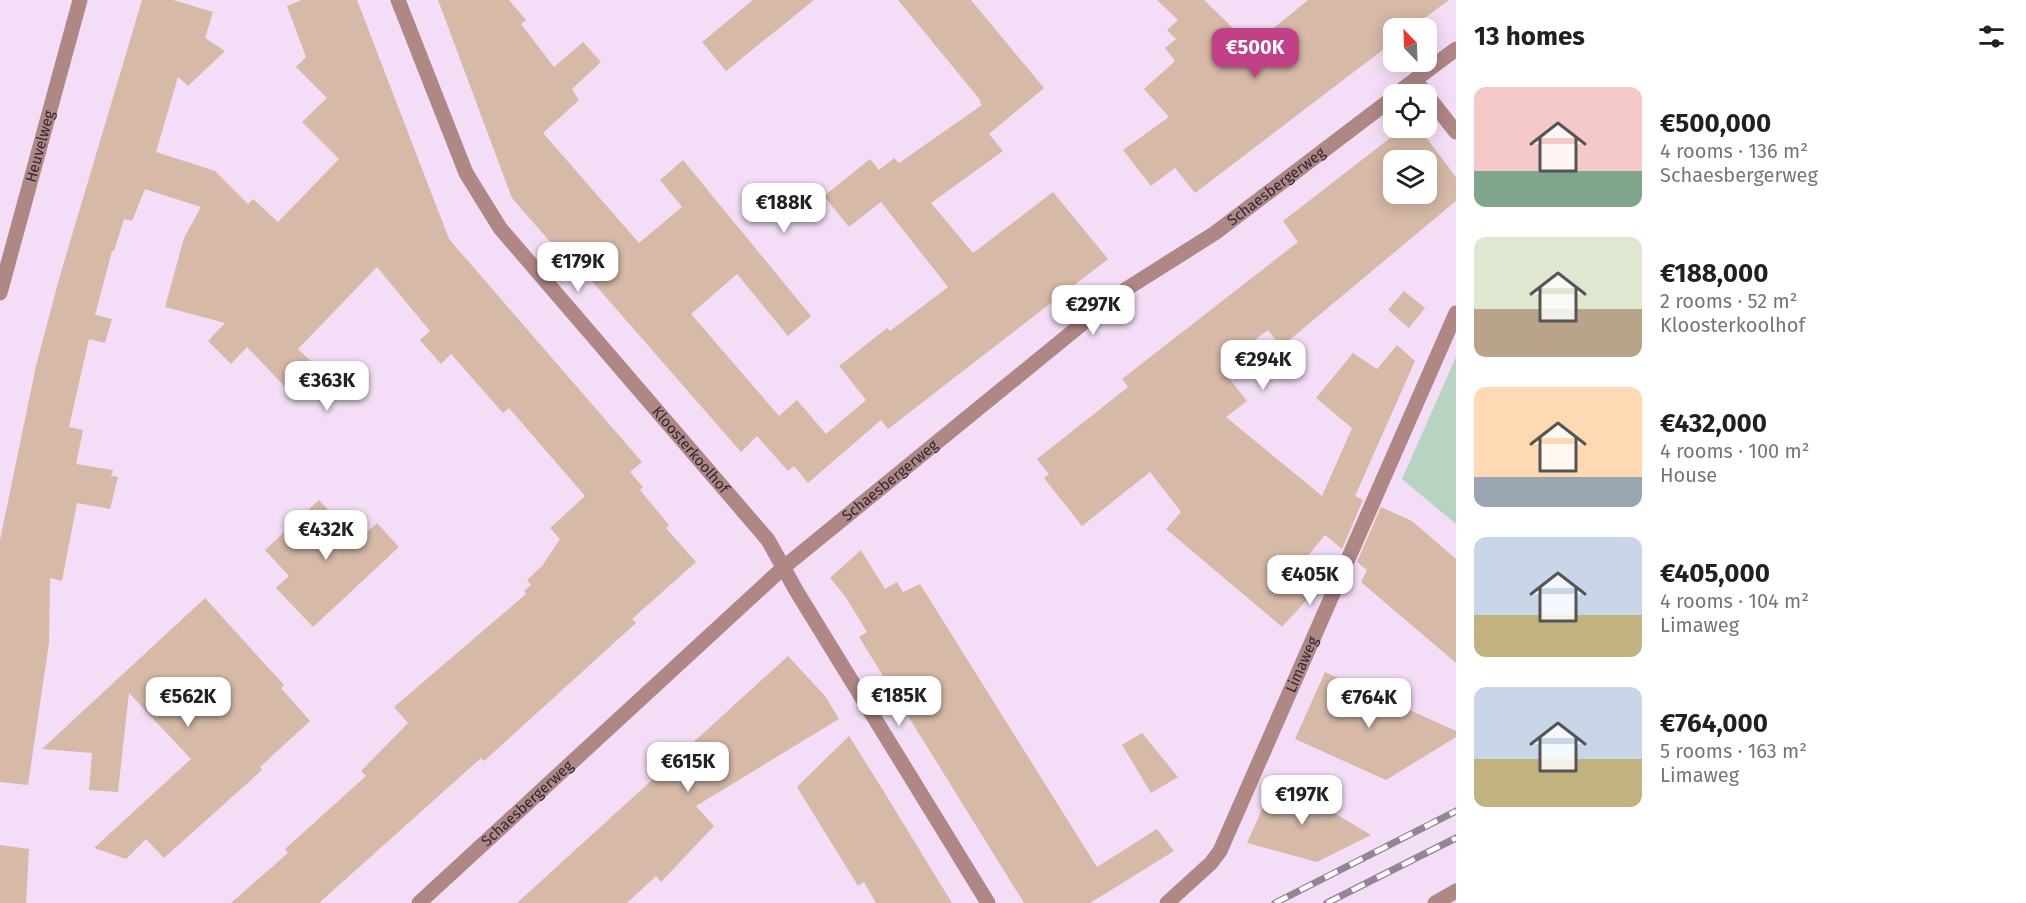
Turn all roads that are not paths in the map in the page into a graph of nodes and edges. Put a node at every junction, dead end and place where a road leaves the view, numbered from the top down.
1 (80, 0) edge
2 (398, 0) edge
3 (1456, 49) edge
4 (1415, 80) junction
5 (1410, 84) edge
6 (1383, 105) edge
7 (1456, 132) edge
8 (0, 293) edge
9 (1456, 313) edge
10 (784, 567) junction
11 (1456, 891) edge
12 (419, 903) edge
13 (988, 903) edge
14 (1167, 903) edge
15 (1435, 903) edge

1 - 8 street, Heuvelweg
2 - 10 street, Kloosterkoolhof
3 - 4 street, Schaesbergerweg
4 - 5 street, Schaesbergerweg
4 - 7 street
6 - 10 street, Schaesbergerweg
9 - 14 street, Limaweg
10 - 12 street, Schaesbergerweg
10 - 13 street, Kloosterkoolhof
11 - 15 street

